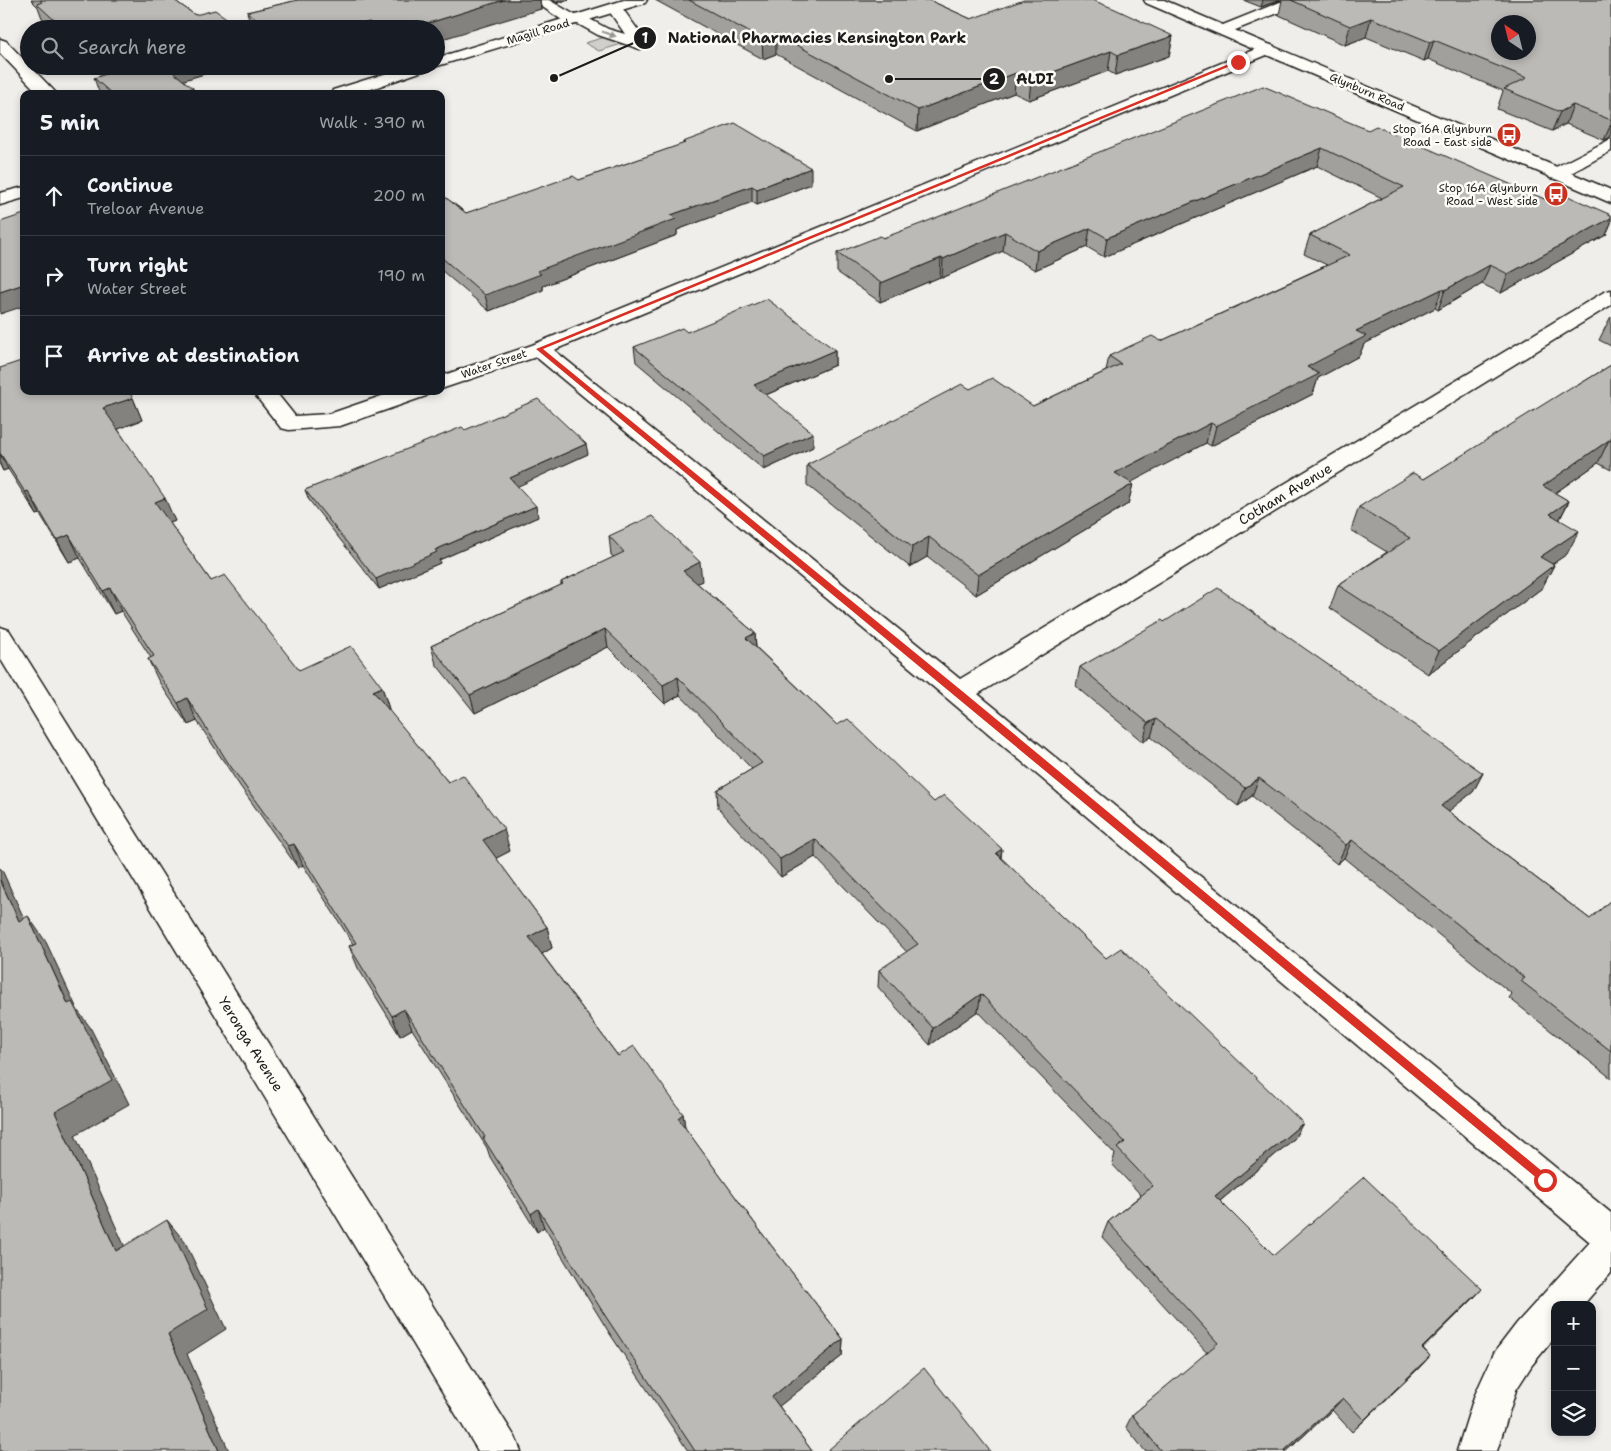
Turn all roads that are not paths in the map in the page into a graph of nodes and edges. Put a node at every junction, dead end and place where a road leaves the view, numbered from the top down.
1 (539, 0) edge
2 (640, 0) edge
3 (1150, 0) edge
4 (1298, 0) edge
5 (614, 8) junction
6 (576, 20) junction
7 (1223, 30) junction
8 (0, 44) edge
9 (1268, 49) junction
10 (445, 60) edge
11 (20, 64) edge
12 (30, 75) edge
13 (399, 75) edge
14 (45, 90) edge
15 (352, 90) edge
16 (1611, 144) edge
17 (1556, 174) junction
18 (20, 193) edge
19 (1611, 197) edge
20 (0, 199) edge
21 (1611, 296) edge
22 (539, 349) junction
23 (445, 382) edge
24 (266, 395) edge
25 (407, 395) edge
26 (0, 636) edge
27 (959, 693) junction
28 (1611, 1236) edge
29 (1611, 1246) edge
30 (1562, 1301) edge
31 (1551, 1313) edge
32 (501, 1451) edge
33 (1477, 1451) edge

1 - 6 street
2 - 5 street, Magill Road
3 - 7 street, Glynburn Road
4 - 7 street
5 - 6 street, Magill Road
6 -> 5 street
6 - 10 street, Magill Road
7 - 9 street, Glynburn Road
8 - 11 street
9 - 17 street, Glynburn Road
9 - 22 street, Water Street
12 - 14 street
13 - 15 street
16 - 17 street
17 - 19 street, Glynburn Road
18 - 20 street
21 - 27 street, Cotham Avenue
22 - 23 street, Water Street
22 - 27 street
24 - 25 street
26 - 32 street, Yeronga Avenue
27 - 28 street
29 - 30 street
31 - 33 street

